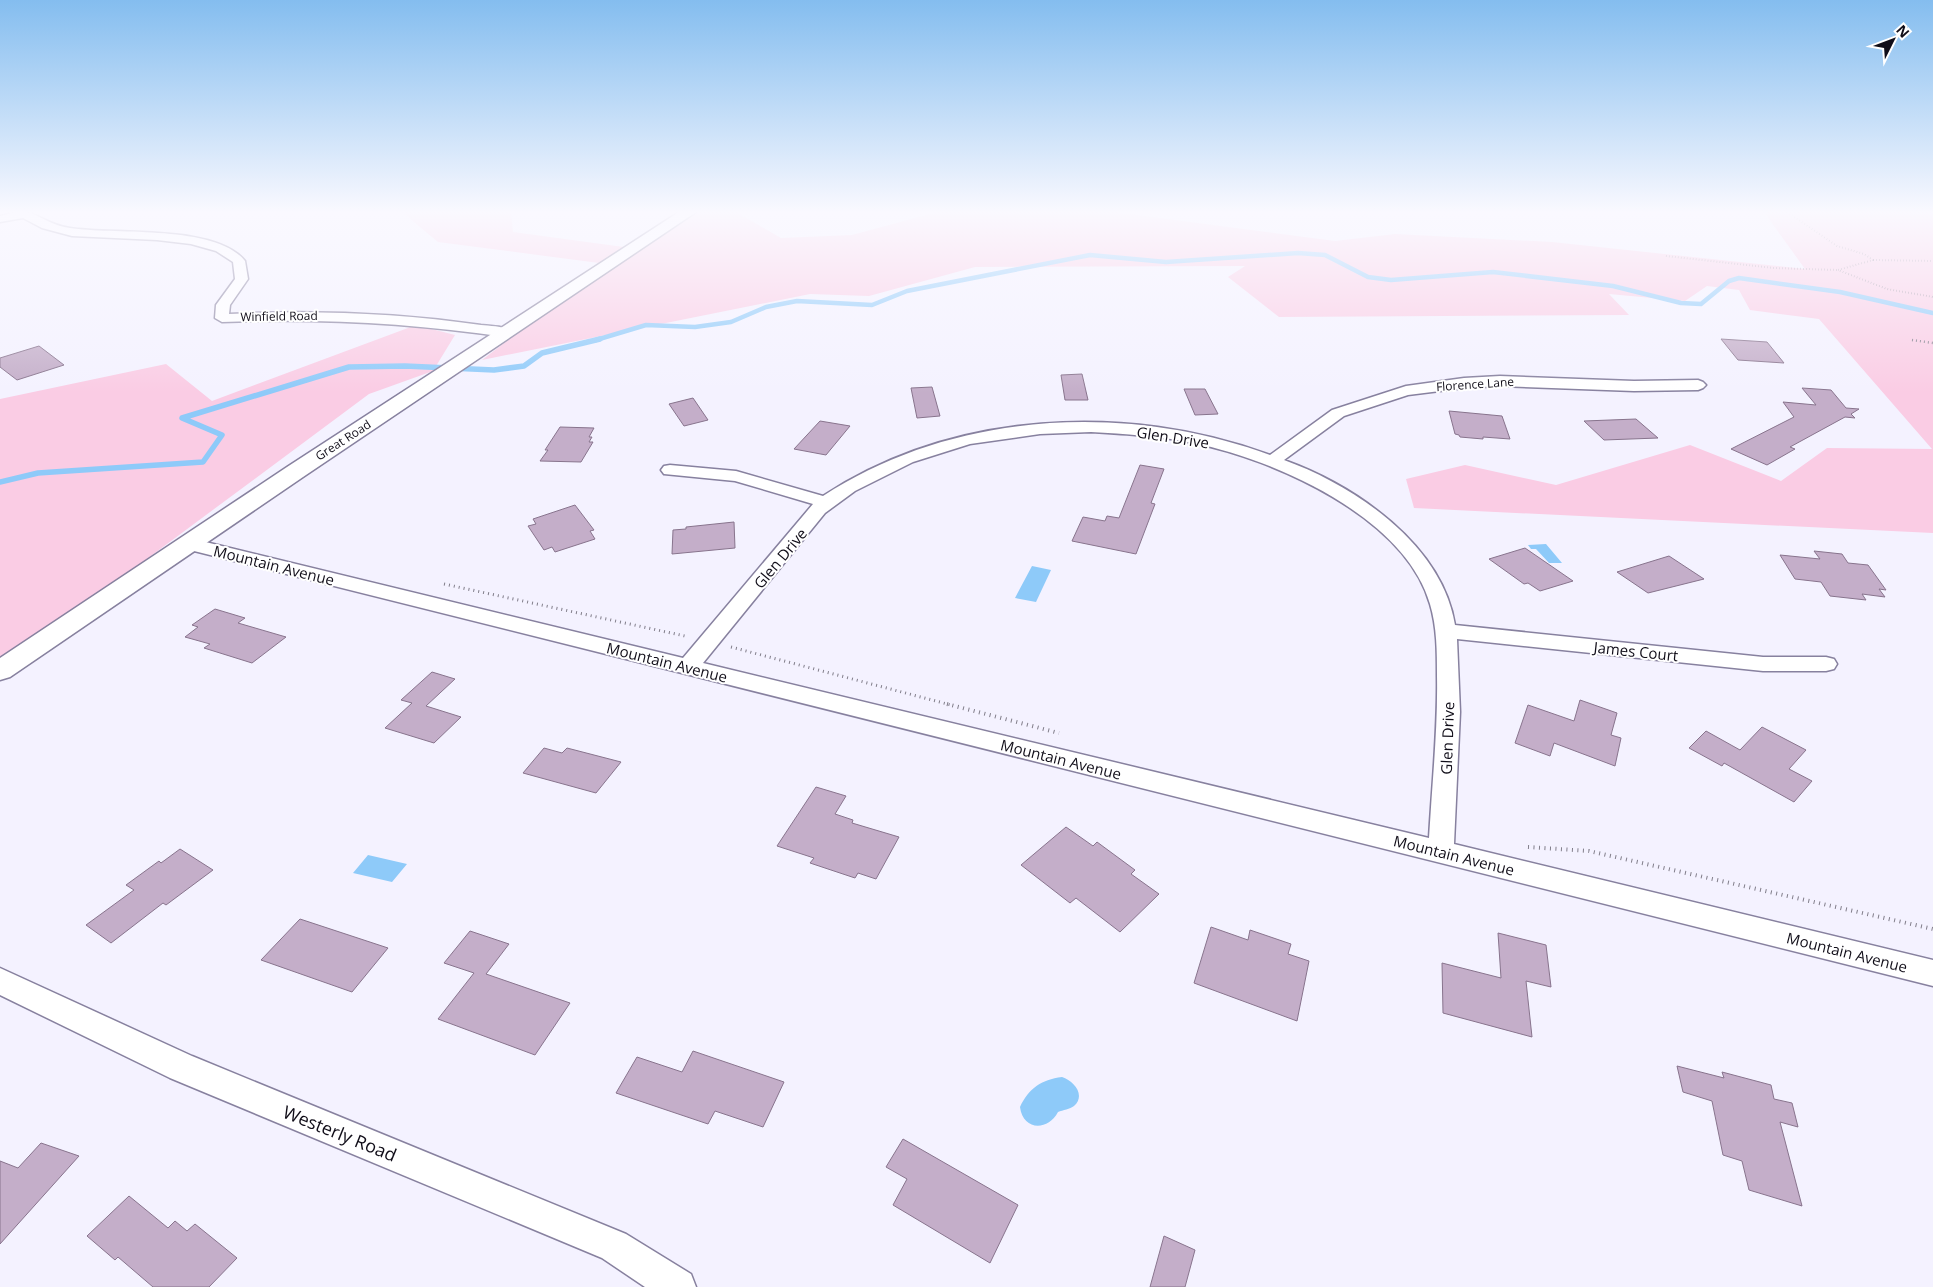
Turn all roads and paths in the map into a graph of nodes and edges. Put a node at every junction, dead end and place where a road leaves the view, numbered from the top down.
1 (244, 272) edge
2 (598, 272) edge
3 (1843, 272) edge
4 (1933, 297) edge
5 (506, 333) junction
6 (1912, 340) dead end
7 (1933, 344) edge
8 (1698, 385) dead end
9 (1272, 461) junction
10 (670, 470) dead end
11 (826, 502) junction
12 (189, 544) junction
13 (439, 583) dead end
14 (1446, 631) junction
15 (691, 637) dead end
16 (1826, 664) dead end
17 (687, 668) junction
18 (0, 671) edge
19 (1521, 846) dead end
20 (1441, 851) junction
21 (1933, 930) edge
22 (1933, 973) edge
23 (0, 981) edge
24 (678, 1287) edge

1 - 5 street, Winfield Road
2 - 5 street, Great Road
3 - 4 path
5 - 12 street, Great Road
6 - 7 path
8 - 9 street, Florence Lane
9 - 11 street, Glen Drive
9 - 14 street, Glen Drive
10 - 11 street
11 - 17 street, Glen Drive
12 - 17 street, Mountain Avenue
12 - 18 street, Great Road
13 - 15 path
14 - 16 street, James Court
14 - 20 street, Glen Drive
17 - 20 street, Mountain Avenue
19 - 21 path
20 - 22 street, Mountain Avenue
23 - 24 street, Westerly Road

